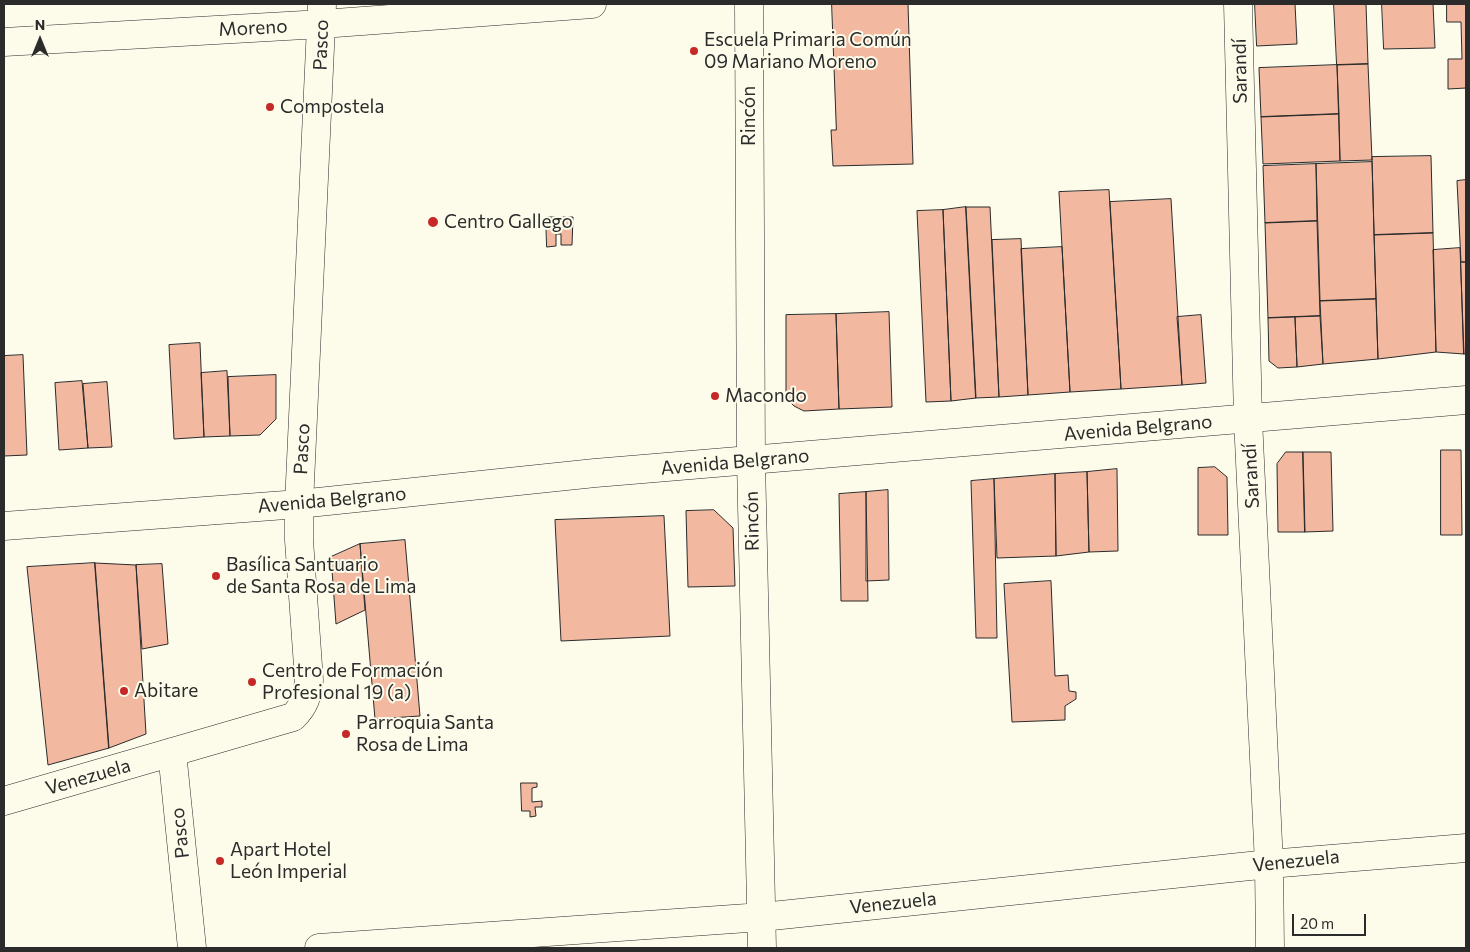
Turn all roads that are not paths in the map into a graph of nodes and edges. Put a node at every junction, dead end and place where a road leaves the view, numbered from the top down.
1 (592, 4) edge
2 (749, 4) edge
3 (1238, 4) edge
4 (322, 14) edge
5 (4, 42) edge
6 (1466, 400) edge
7 (1248, 419) junction
8 (751, 461) junction
9 (299, 504) junction
10 (4, 526) edge
11 (172, 752) junction
12 (4, 801) edge
13 (1466, 848) edge
14 (1269, 864) junction
15 (762, 917) junction
16 (192, 948) edge
17 (320, 948) edge
18 (762, 948) edge
19 (1270, 948) edge

1 - 4 street, Moreno
2 - 8 street, Rincón
3 - 7 street, Sarandí
4 - 5 street, Moreno
4 - 9 street, Pasco
6 - 7 street, Avenida Belgrano
7 - 8 street, Avenida Belgrano
7 - 14 street, Sarandí
8 - 9 street, Avenida Belgrano
8 - 15 street, Rincón
9 - 10 street, Avenida Belgrano
9 - 11 street, Pasco
11 - 12 street, Venezuela
11 - 16 street, Pasco
13 - 14 street, Venezuela
14 - 15 street, Venezuela
14 - 19 street, Sarandí
15 - 17 street, Venezuela
15 - 18 street, Rincón

